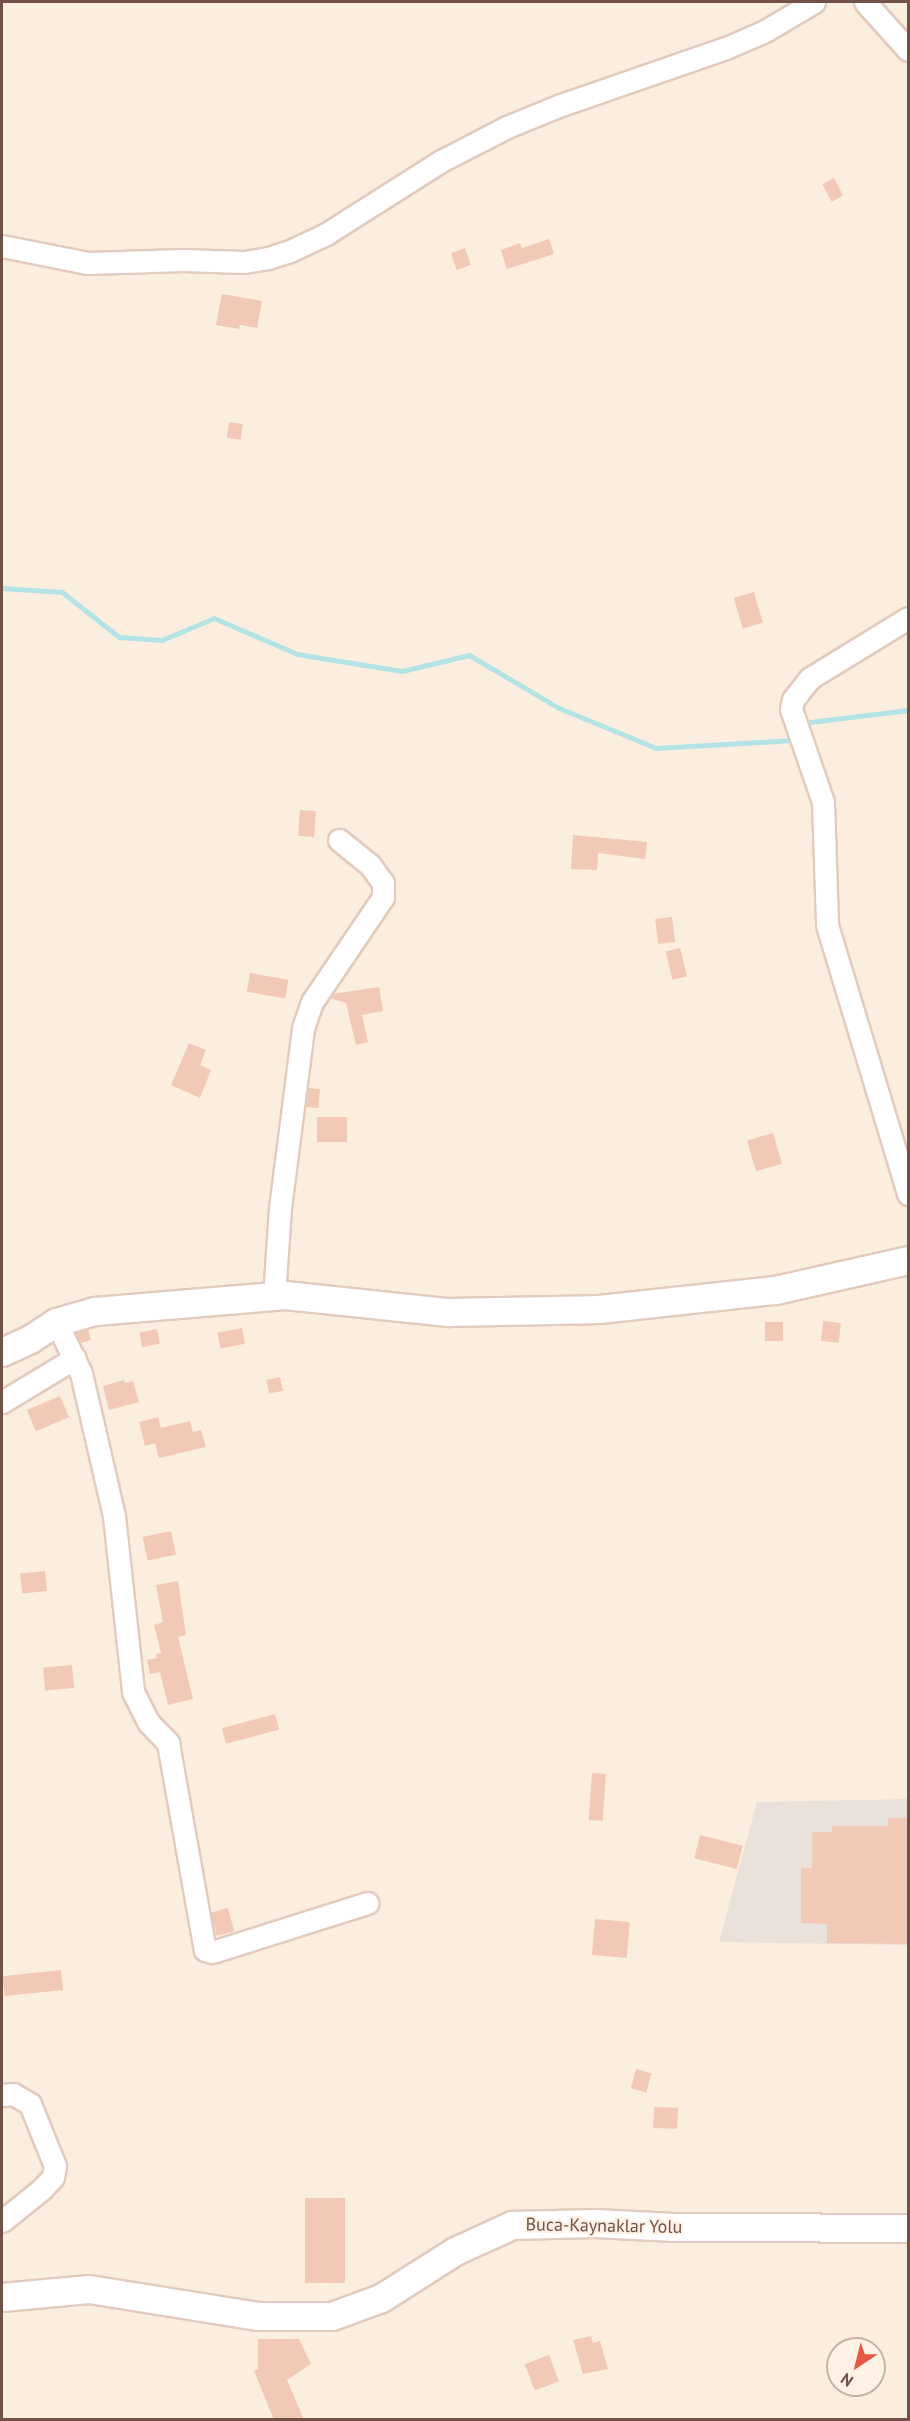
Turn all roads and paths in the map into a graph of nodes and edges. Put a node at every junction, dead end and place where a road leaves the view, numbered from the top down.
1 (814, 2) edge
2 (865, 2) edge
3 (909, 50) edge
4 (2, 246) edge
5 (909, 618) edge
6 (339, 840) dead end
7 (909, 1194) edge
8 (909, 1260) edge
9 (274, 1296) junction
10 (56, 1322) junction
11 (2, 1352) edge
12 (75, 1358) junction
13 (2, 1402) edge
14 (367, 1903) dead end
15 (2, 2095) edge
16 (2, 2221) edge
17 (909, 2228) edge
18 (2, 2297) edge

1 - 4 street
2 - 3 street
5 - 7 street
6 - 9 street
8 - 9 street
9 - 10 street
10 - 11 street
10 - 12 street
12 - 13 street
12 - 14 street
15 - 16 street
17 - 18 street, Buca-Kaynaklar Yolu

